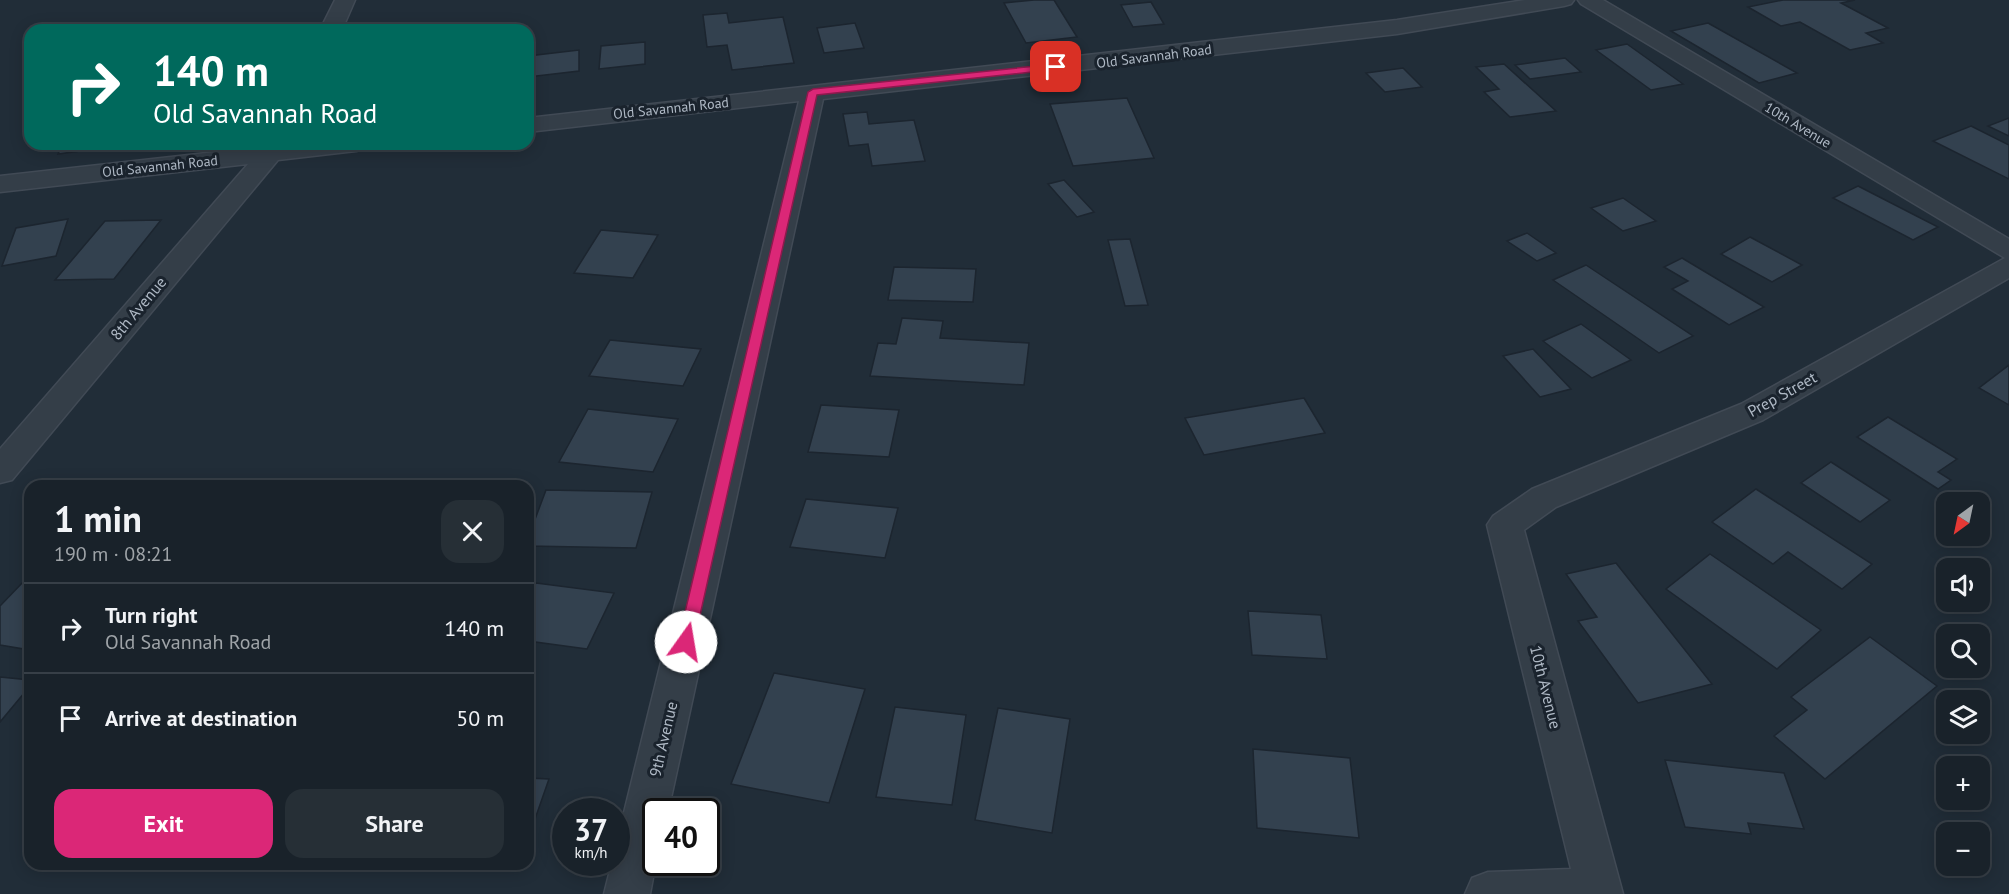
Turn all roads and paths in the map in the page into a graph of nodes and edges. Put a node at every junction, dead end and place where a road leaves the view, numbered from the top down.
1 (345, 0) edge
2 (1564, 0) edge
3 (1588, 0) edge
4 (334, 24) edge
5 (813, 92) junction
6 (534, 123) edge
7 (264, 150) edge
8 (271, 150) edge
9 (0, 184) edge
10 (2009, 251) edge
11 (2009, 266) edge
12 (0, 471) edge
13 (1544, 498) joint
14 (1599, 892) edge
15 (627, 894) edge
16 (1488, 894) edge

1 - 4 street
2 - 5 street, Old Savannah Road
3 - 10 street, 10th Avenue
5 - 6 street, Old Savannah Road
5 - 15 street, 9th Avenue
7 - 9 street, Old Savannah Road
8 - 12 street, 8th Avenue
11 - 13 street, Prep Street
13 - 14 street, 10th Avenue
14 - 16 street

